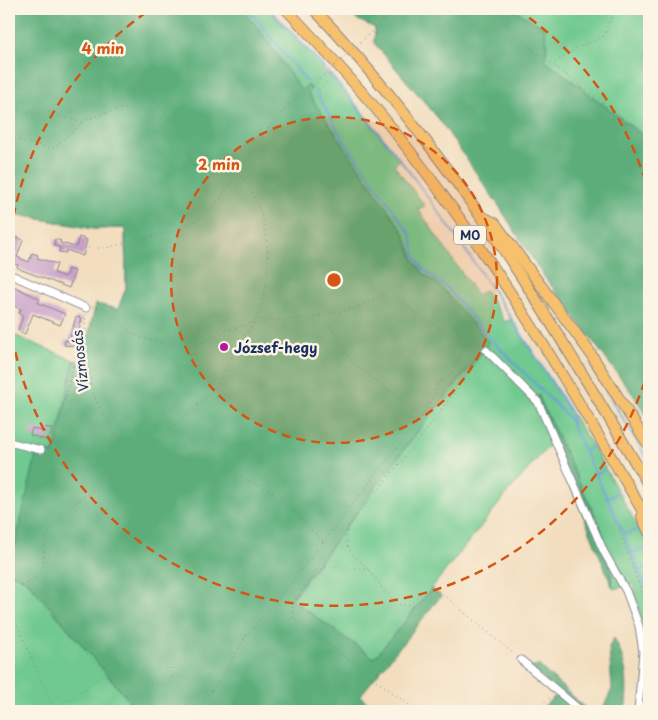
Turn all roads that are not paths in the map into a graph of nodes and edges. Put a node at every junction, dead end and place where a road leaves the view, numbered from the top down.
1 (286, 9) edge
2 (314, 9) edge
3 (480, 215) junction
4 (9, 274) edge
5 (86, 308) road end
6 (486, 350) road end
7 (9, 442) edge
8 (649, 446) edge
9 (41, 450) road end
10 (626, 482) junction
11 (649, 486) edge
12 (649, 522) edge
13 (649, 532) edge
14 (522, 660) road end
15 (649, 690) edge
16 (581, 711) edge
17 (638, 711) edge
18 (648, 711) edge

1 - 10 highway, M0
2 - 3 highway, M0
3 - 8 highway
3 - 11 highway, M0
4 - 5 street
6 - 17 street
7 - 9 street
10 - 12 highway, M0
10 - 13 highway
14 - 16 street
15 - 18 street

